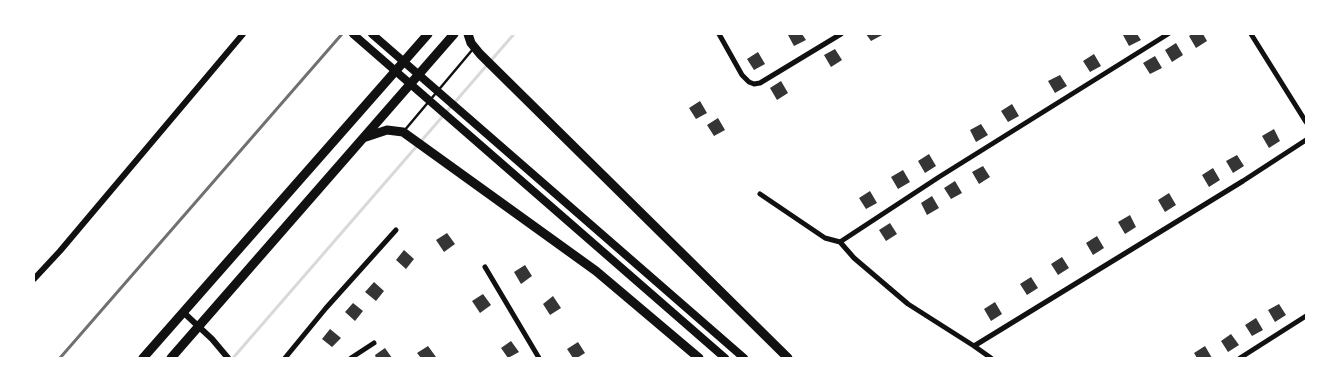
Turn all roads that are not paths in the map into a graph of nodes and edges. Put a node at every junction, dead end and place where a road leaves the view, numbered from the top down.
1 (243, 34) edge
2 (353, 34) edge
3 (372, 34) edge
4 (428, 34) edge
5 (454, 34) edge
6 (468, 34) edge
7 (719, 34) edge
8 (841, 34) edge
9 (1168, 34) edge
10 (1250, 34) edge
11 (477, 51) junction
12 (1306, 122) edge
13 (406, 134) junction
14 (363, 138) junction
15 (1306, 140) edge
16 (760, 194) dead end
17 (396, 230) dead end
18 (840, 242) junction
19 (485, 267) dead end
20 (34, 279) edge
21 (183, 312) junction
22 (1306, 316) edge
23 (199, 327) junction
24 (374, 343) dead end
25 (974, 346) junction
26 (286, 357) edge
27 (143, 358) edge
28 (170, 358) edge
29 (228, 358) edge
30 (292, 358) edge
31 (351, 358) edge
32 (539, 358) edge
33 (699, 358) edge
34 (725, 358) edge
35 (744, 358) edge
36 (788, 358) edge
37 (991, 358) edge
38 (1240, 358) edge

1 - 20 street
2 - 34 main road
3 - 35 main road
4 - 21 highway
5 - 14 highway
6 - 11 highway
7 - 8 street
9 - 18 street
10 - 12 street
11 - 13 lane
11 - 36 highway
13 - 14 highway
13 - 33 highway
14 - 23 highway
15 - 25 street
16 - 18 street
17 - 26 street
18 - 25 street
19 - 32 street
21 - 23 street
21 - 27 highway
22 - 38 street
23 - 28 highway
23 - 29 street
24 - 31 street
25 - 37 street
26 - 30 street

